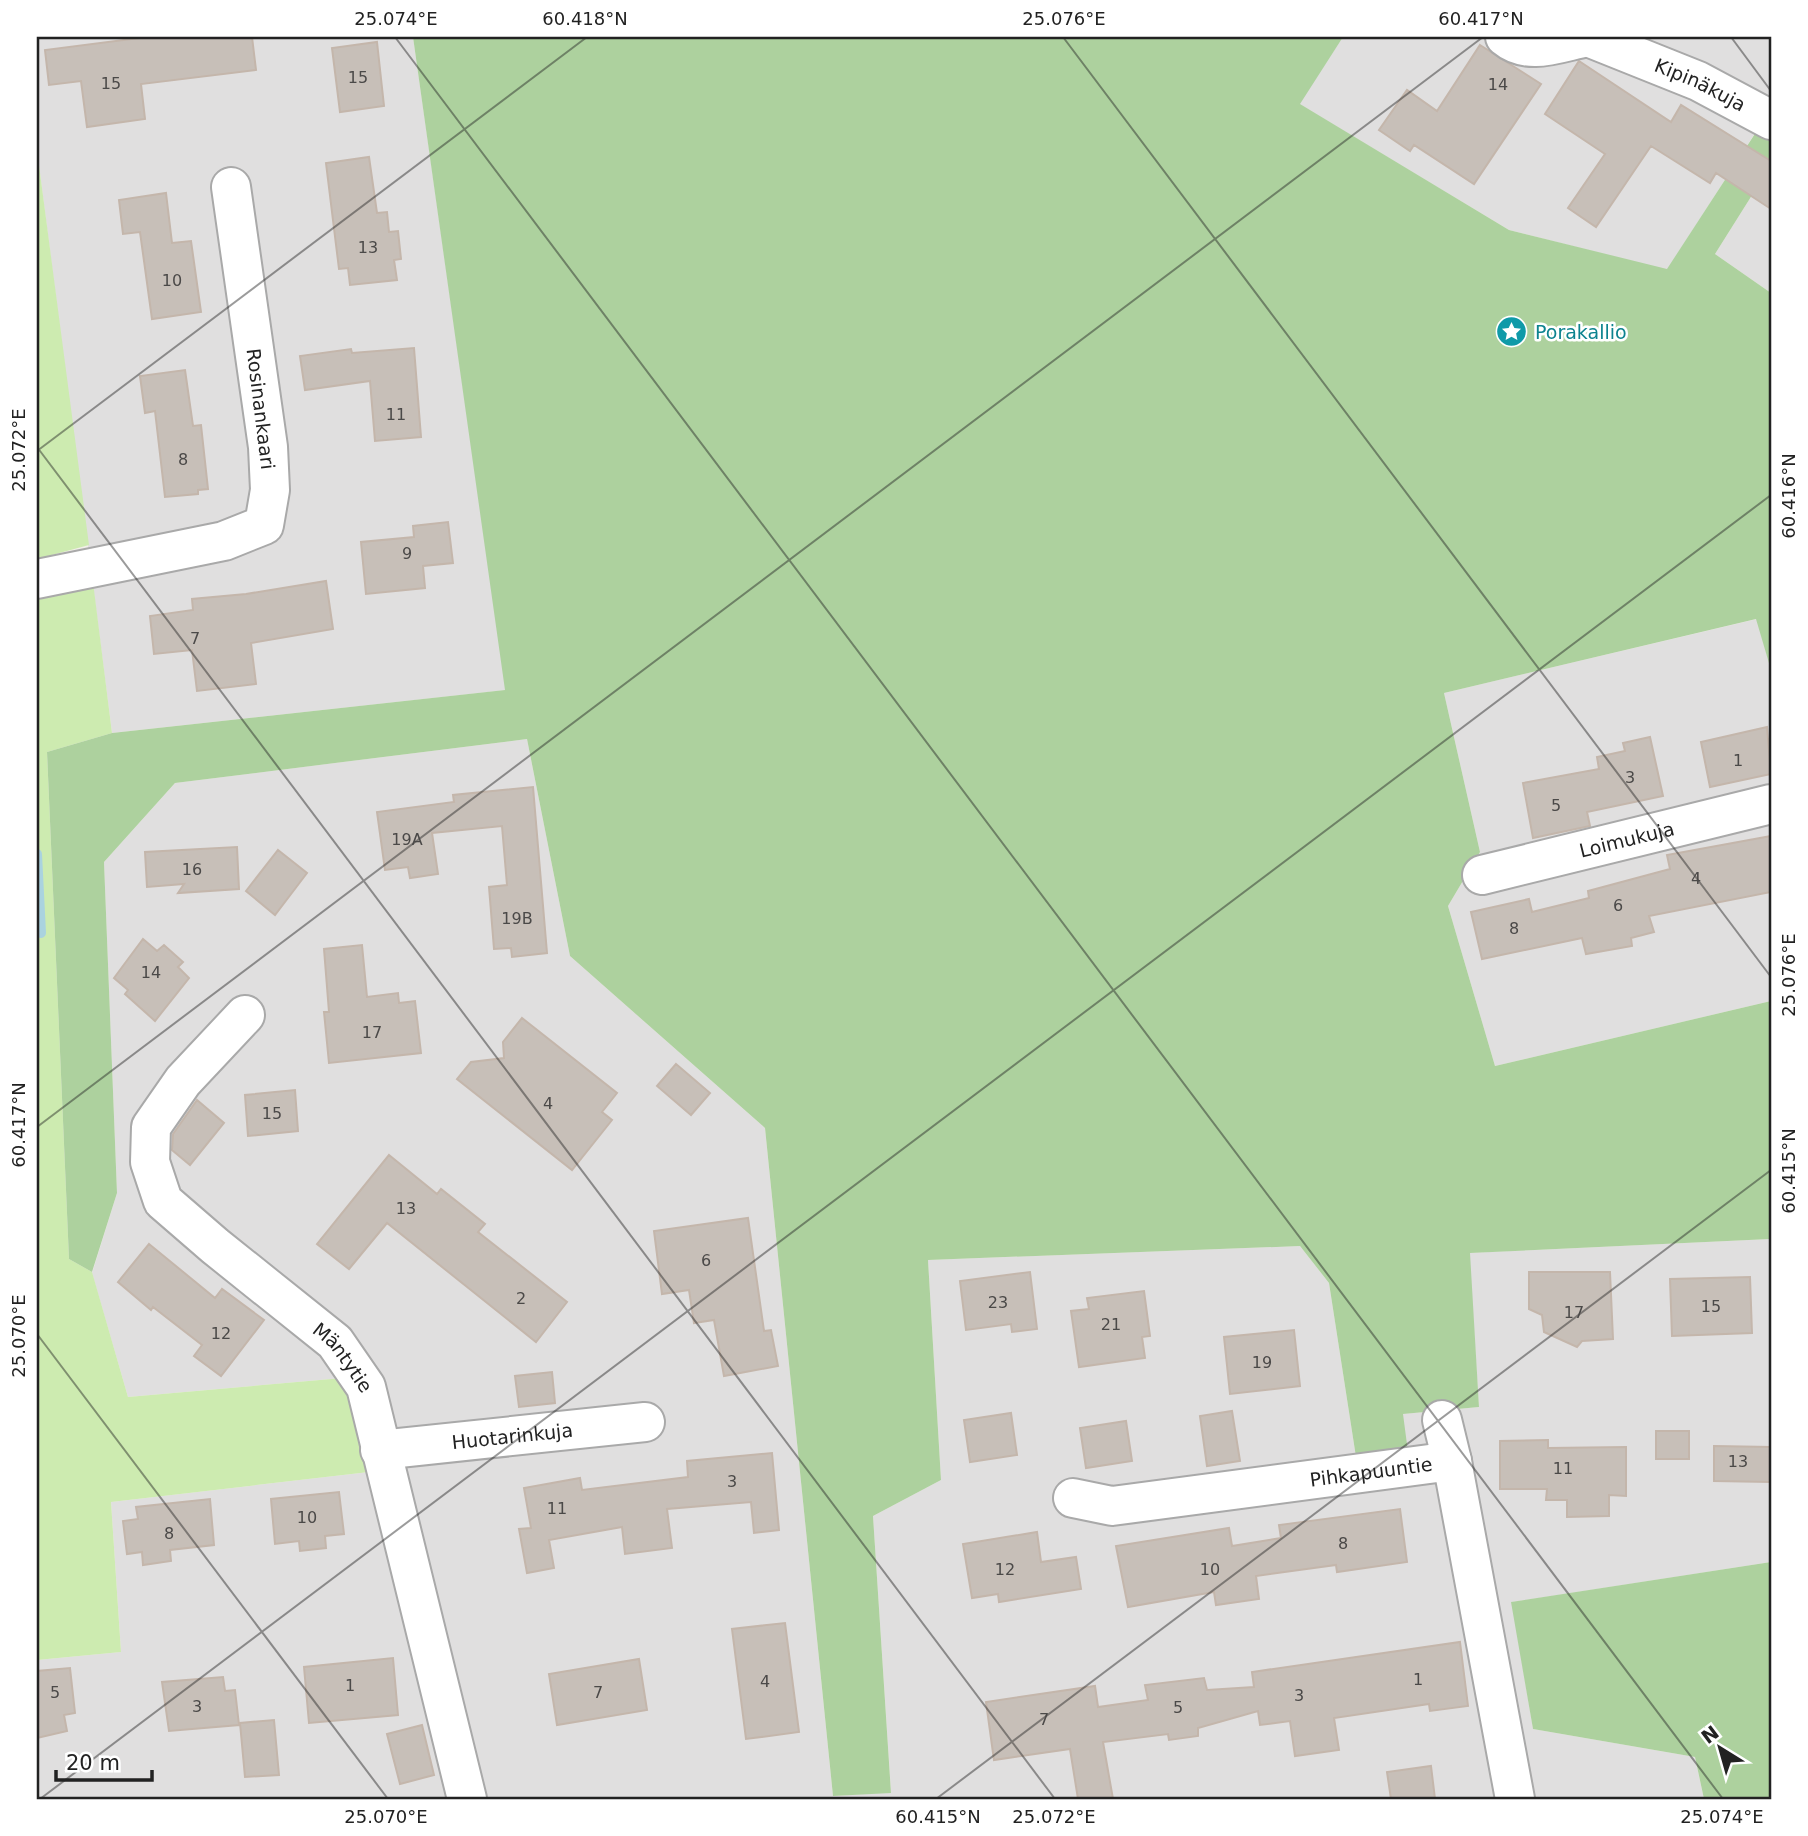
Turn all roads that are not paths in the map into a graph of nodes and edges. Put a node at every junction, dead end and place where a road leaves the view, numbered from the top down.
1 (1505, 37) edge
2 (1588, 37) edge
3 (1771, 120) edge
4 (231, 187) dead end
5 (37, 579) edge
6 (1771, 804) edge
7 (1482, 875) dead end
8 (245, 1015) dead end
9 (1442, 1420) dead end
10 (645, 1422) dead end
11 (380, 1450) junction
12 (1452, 1461) junction
13 (1073, 1498) dead end
14 (467, 1799) edge
15 (1515, 1799) edge

1 - 2 street, Kipinäkuja
2 - 3 street, Kipinäkuja
4 - 5 street, Rosinankaari
6 - 7 street, Loimukuja
8 - 11 street, Mäntytie
9 - 12 street
10 - 11 street, Huotarinkuja
11 - 14 street, Mäntytie
12 - 13 street, Pihkapuuntie
12 - 15 street, Pihkapuuntie

